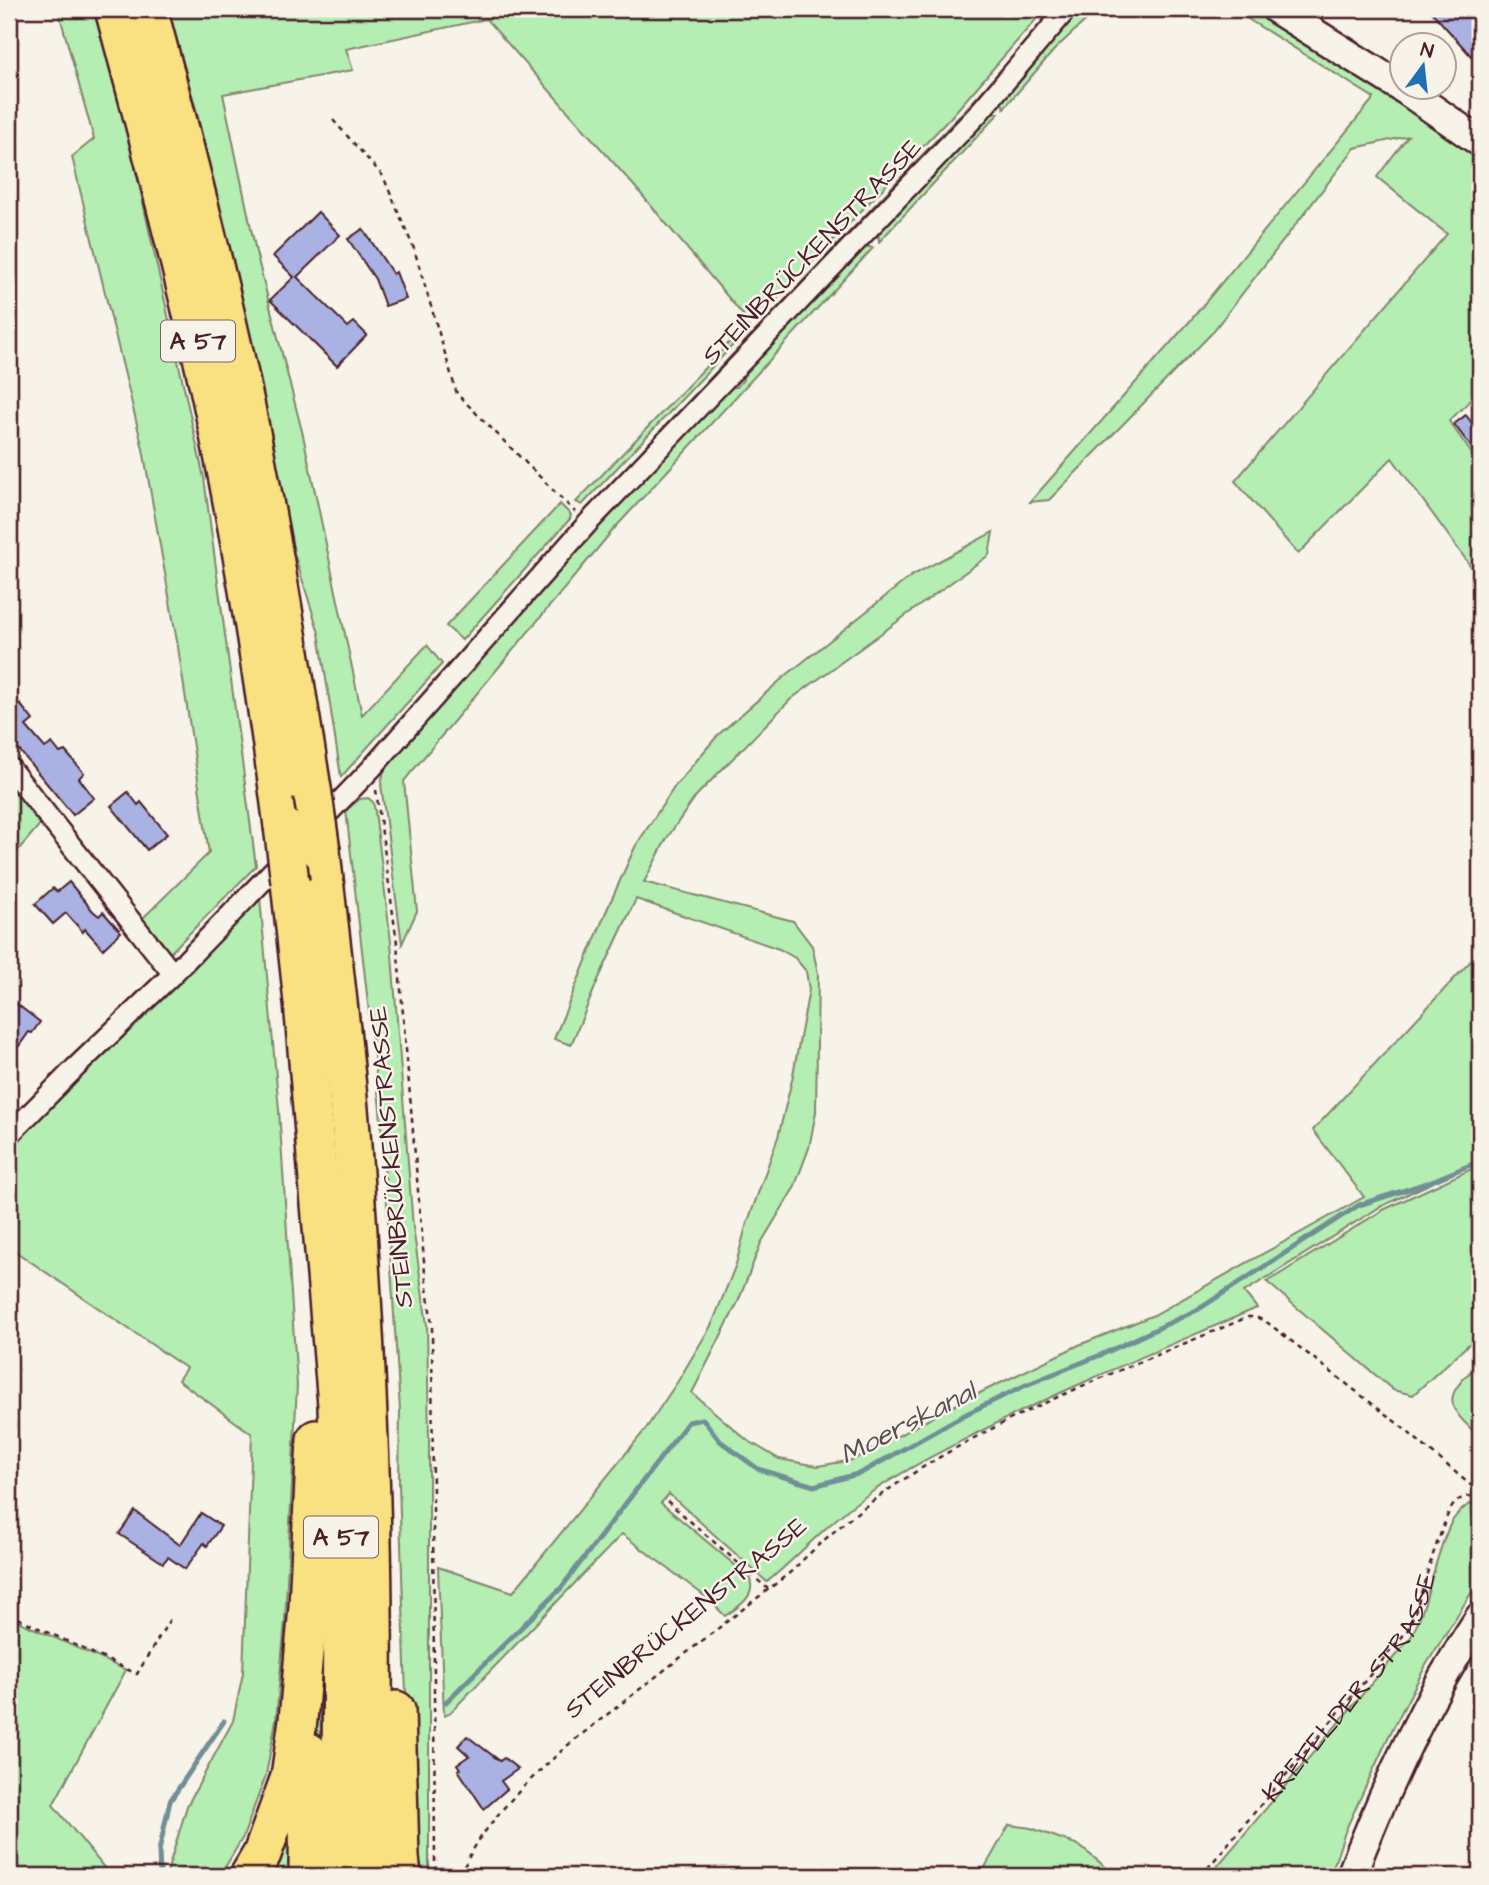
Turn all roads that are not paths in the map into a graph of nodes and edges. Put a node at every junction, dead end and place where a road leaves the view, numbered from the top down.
1 (114, 9) edge
2 (148, 9) edge
3 (1067, 9) edge
4 (1276, 9) edge
5 (1480, 142) edge
6 (9, 767) edge
7 (173, 974) junction
8 (9, 1135) edge
9 (319, 1198) junction
10 (368, 1407) junction
11 (307, 1607) junction
12 (1480, 1617) edge
13 (400, 1870) edge
14 (249, 1876) edge
15 (308, 1876) edge
16 (337, 1876) edge
17 (368, 1876) edge
18 (1351, 1876) edge

1 - 9 highway, A 57, bridge
2 - 10 highway, A 57, bridge
3 - 7 street, STEINBRÜCKENSTRASSE
4 - 5 main road
6 - 7 street
7 - 8 street, STEINBRÜCKENSTRASSE
9 - 11 highway
9 - 16 highway, A 57
10 - 13 highway
10 - 17 highway, A 57
11 - 14 highway
11 - 15 highway
12 - 18 main road

